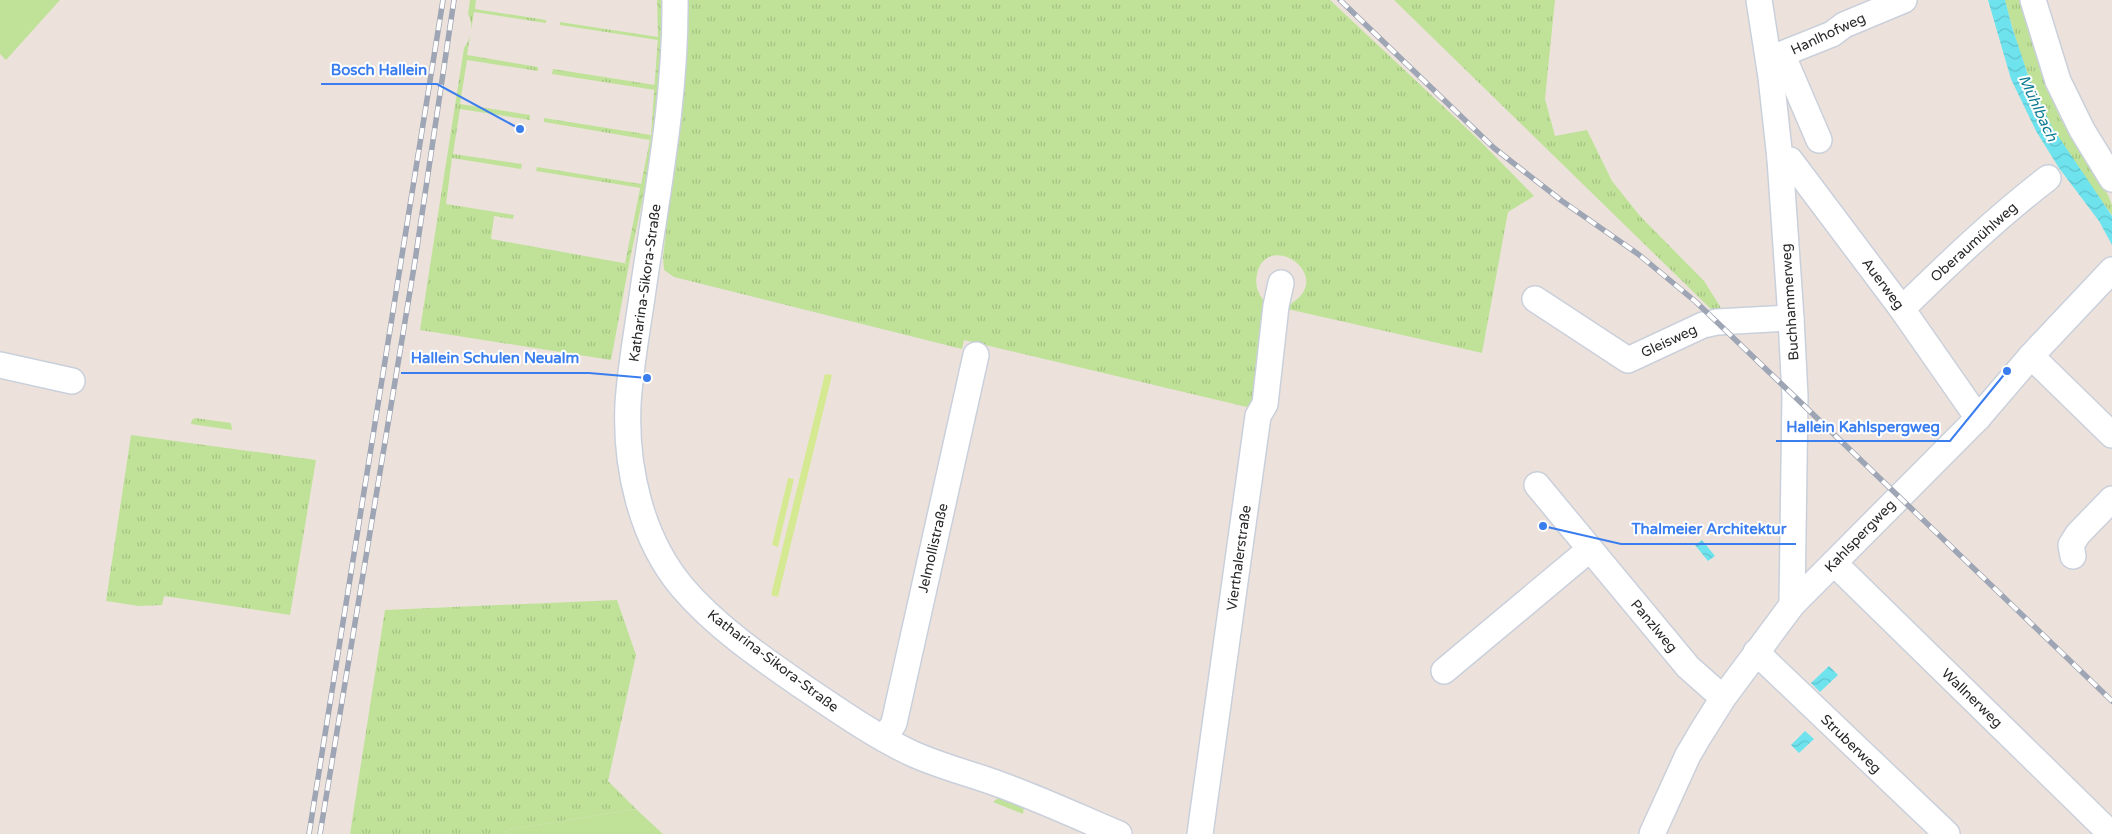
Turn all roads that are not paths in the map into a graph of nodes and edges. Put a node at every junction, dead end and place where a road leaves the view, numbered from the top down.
1 (675, 0) edge
2 (1759, 0) edge
3 (1904, 0) edge
4 (2033, 0) edge
5 (1804, 106) junction
6 (1774, 118) junction
7 (1819, 140) dead end
8 (1780, 159) junction
9 (2048, 178) dead end
10 (2112, 179) edge
11 (2107, 276) edge
12 (1281, 283) dead end
13 (1535, 299) dead end
14 (1902, 310) junction
15 (1791, 318) junction
16 (976, 355) dead end
17 (2031, 356) junction
18 (0, 365) edge
19 (72, 380) dead end
20 (1978, 418) junction
21 (2112, 435) edge
22 (1537, 485) dead end
23 (2112, 499) edge
24 (1590, 549) junction
25 (2073, 556) dead end
26 (1834, 563) junction
27 (1792, 605) junction
28 (1756, 652) junction
29 (1444, 671) dead end
30 (1723, 698) junction
31 (884, 739) junction
32 (1119, 834) edge
33 (1200, 834) edge
34 (1652, 834) edge
35 (1947, 834) edge
36 (2111, 834) edge

1 - 31 street, Katharina-Sikora-Straße
2 - 6 street, Buchhammerweg
3 - 5 street, Hanlhofweg
4 - 10 street
5 - 6 street
5 - 7 street, Hanlhofweg
6 - 8 street, Buchhammerweg
8 - 14 street, Auerweg
8 - 15 street, Buchhammerweg
9 - 14 street, Oberaumühlweg
11 - 17 street, Kahlspergweg
12 - 33 street, Vierthalerstraße
13 - 15 street, Gleisweg
14 - 20 street, Auerweg
15 - 27 street, Buchhammerweg
16 - 31 street, Jelmollistraße
17 - 20 street, Kahlspergweg
17 - 21 street
18 - 19 street
20 - 26 street, Kahlspergweg
22 - 24 street, Panzlweg
23 - 25 street
24 - 29 street
24 - 30 street, Panzlweg
26 - 27 street, Kahlspergweg
26 - 36 street, Wallnerweg
27 - 28 street, Kahlspergweg
28 - 30 street, Kahlspergweg
28 - 35 street, Struberweg
30 - 34 street, Kahlspergweg
31 - 32 street, Katharina-Sikora-Straße

